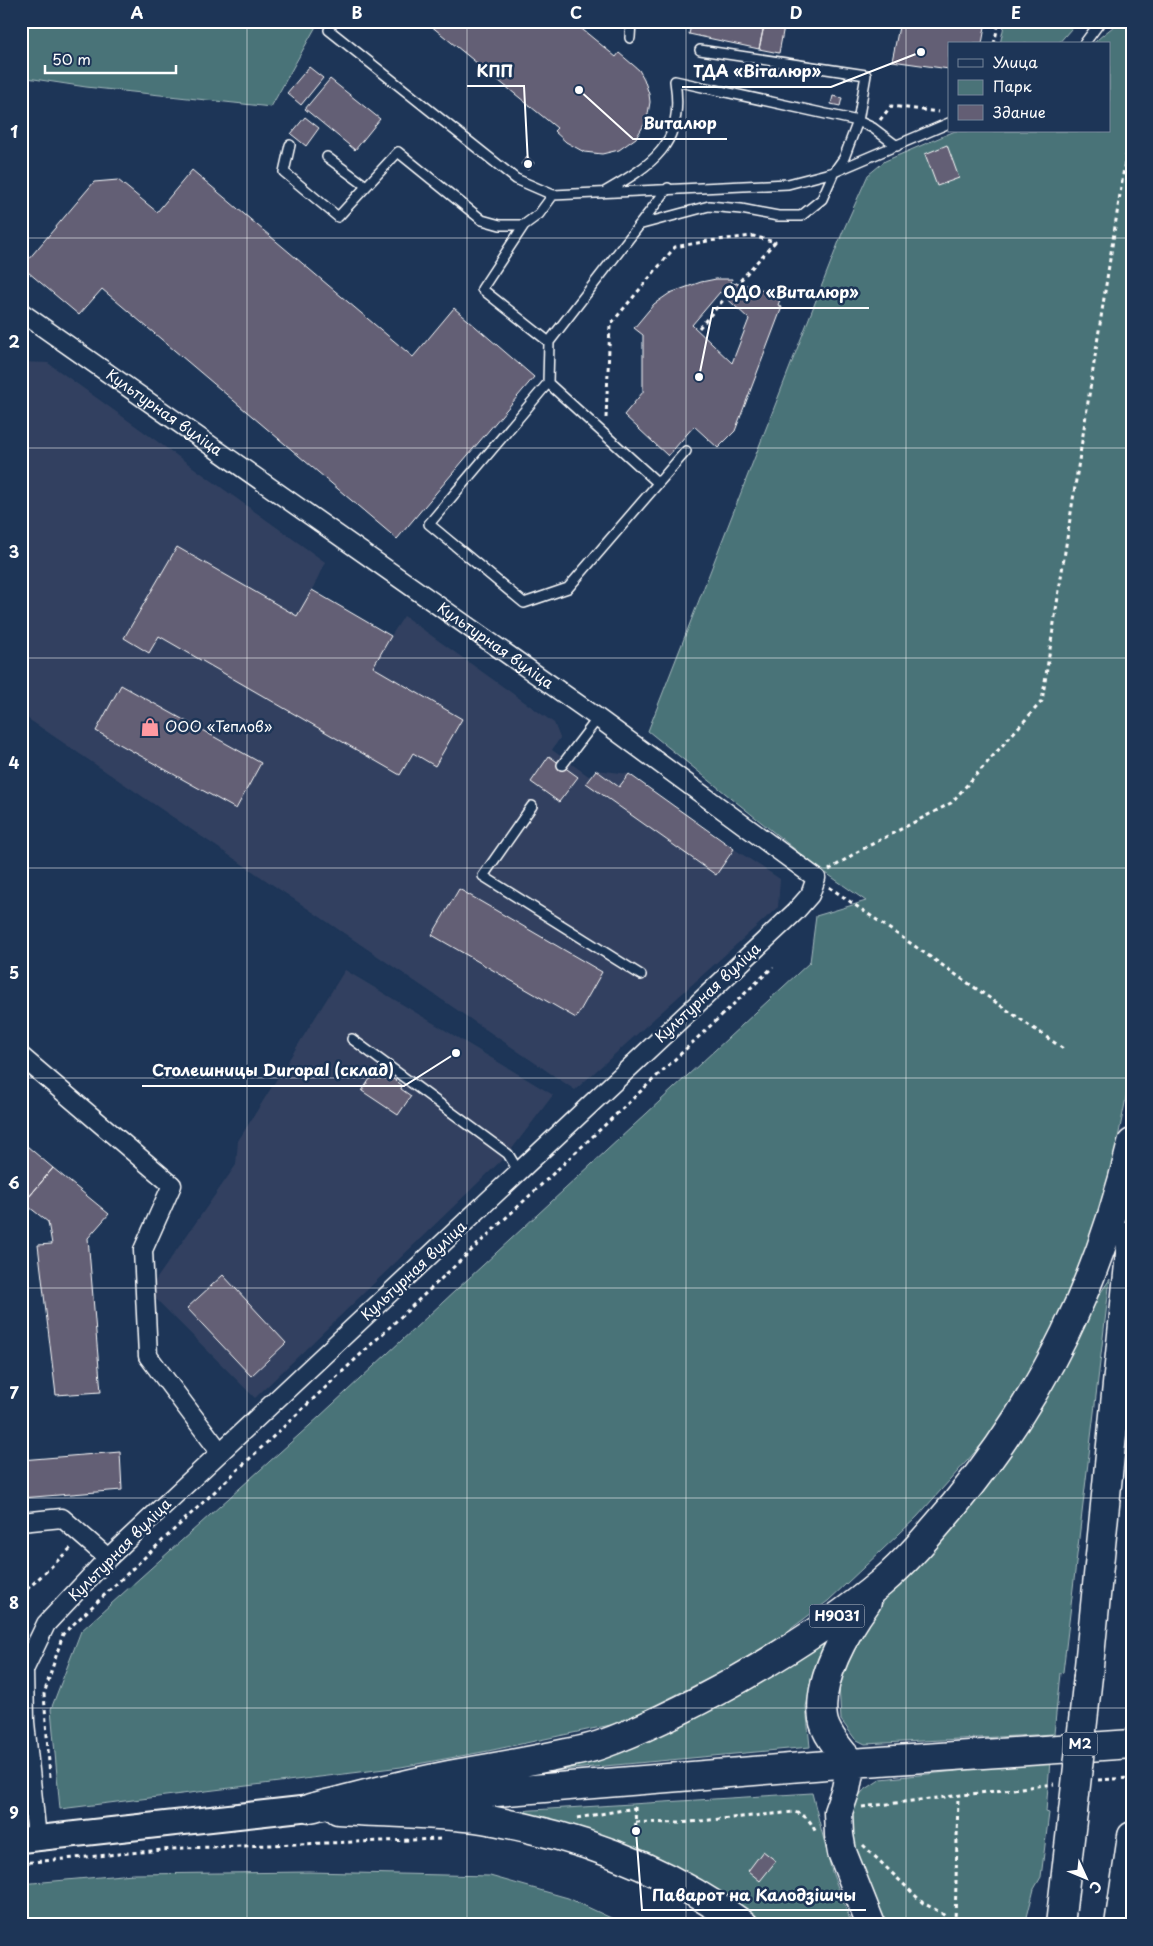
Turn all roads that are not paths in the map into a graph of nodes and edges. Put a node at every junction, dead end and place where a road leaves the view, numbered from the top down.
1 (631, 21) edge
2 (1101, 21) edge
3 (329, 30) dead end
4 (630, 38) dead end
5 (1085, 42) edge
6 (700, 50) dead end
7 (858, 121) junction
8 (948, 123) edge
9 (290, 145) dead end
10 (897, 146) junction
11 (327, 157) dead end
12 (834, 172) junction
13 (366, 186) junction
14 (668, 188) junction
15 (600, 194) junction
16 (553, 195) junction
17 (642, 224) junction
18 (524, 226) junction
19 (22, 315) edge
20 (549, 342) junction
21 (548, 383) junction
22 (686, 451) dead end
23 (658, 483) junction
24 (598, 718) junction
25 (562, 765) dead end
26 (532, 806) dead end
27 (641, 975) dead end
28 (352, 1038) dead end
29 (21, 1056) edge
30 (1132, 1143) edge
31 (519, 1172) junction
32 (1132, 1234) edge
33 (220, 1452) junction
34 (21, 1522) edge
35 (108, 1558) junction
36 (882, 1583) junction
37 (1132, 1744) edge
38 (851, 1763) junction
39 (310, 1808) junction
40 (1132, 1836) edge
41 (29, 1839) edge
42 (744, 1925) edge
43 (870, 1925) edge
44 (1060, 1925) edge
45 (1119, 1925) edge

1 - 4 lane
2 - 5 lane
3 - 16 lane
6 - 7 lane
7 - 10 lane
7 - 12 lane
7 - 15 lane
8 - 10 lane
9 - 13 lane
10 - 12 lane
11 - 13 lane
12 - 14 lane
12 - 17 lane
13 - 18 lane
14 - 15 lane
14 - 17 lane
15 - 16 lane
16 - 18 lane
17 - 20 lane
18 - 20 lane
19 - 24 street, Культурная вуліца
20 - 21 lane
21 - 23 lane
21 - 23 lane
22 - 23 lane
24 - 25 lane
24 - 31 street, Культурная вуліца
26 - 27 lane
28 - 31 lane
29 - 33 street
30 - 36 highway, Н9031
31 - 33 street, Культурная вуліца
32 - 44 highway, М2, bridge
33 - 35 street, Культурная вуліца
34 - 35 street
35 - 41 street, Культурная вуліца
36 - 38 highway, Н9031
36 - 39 highway, Н9031
37 - 38 highway, Н9031
38 - 39 highway, Н9031
38 - 43 highway
39 - 41 main road, Н9031
39 - 42 highway, Н9031
40 - 45 highway

